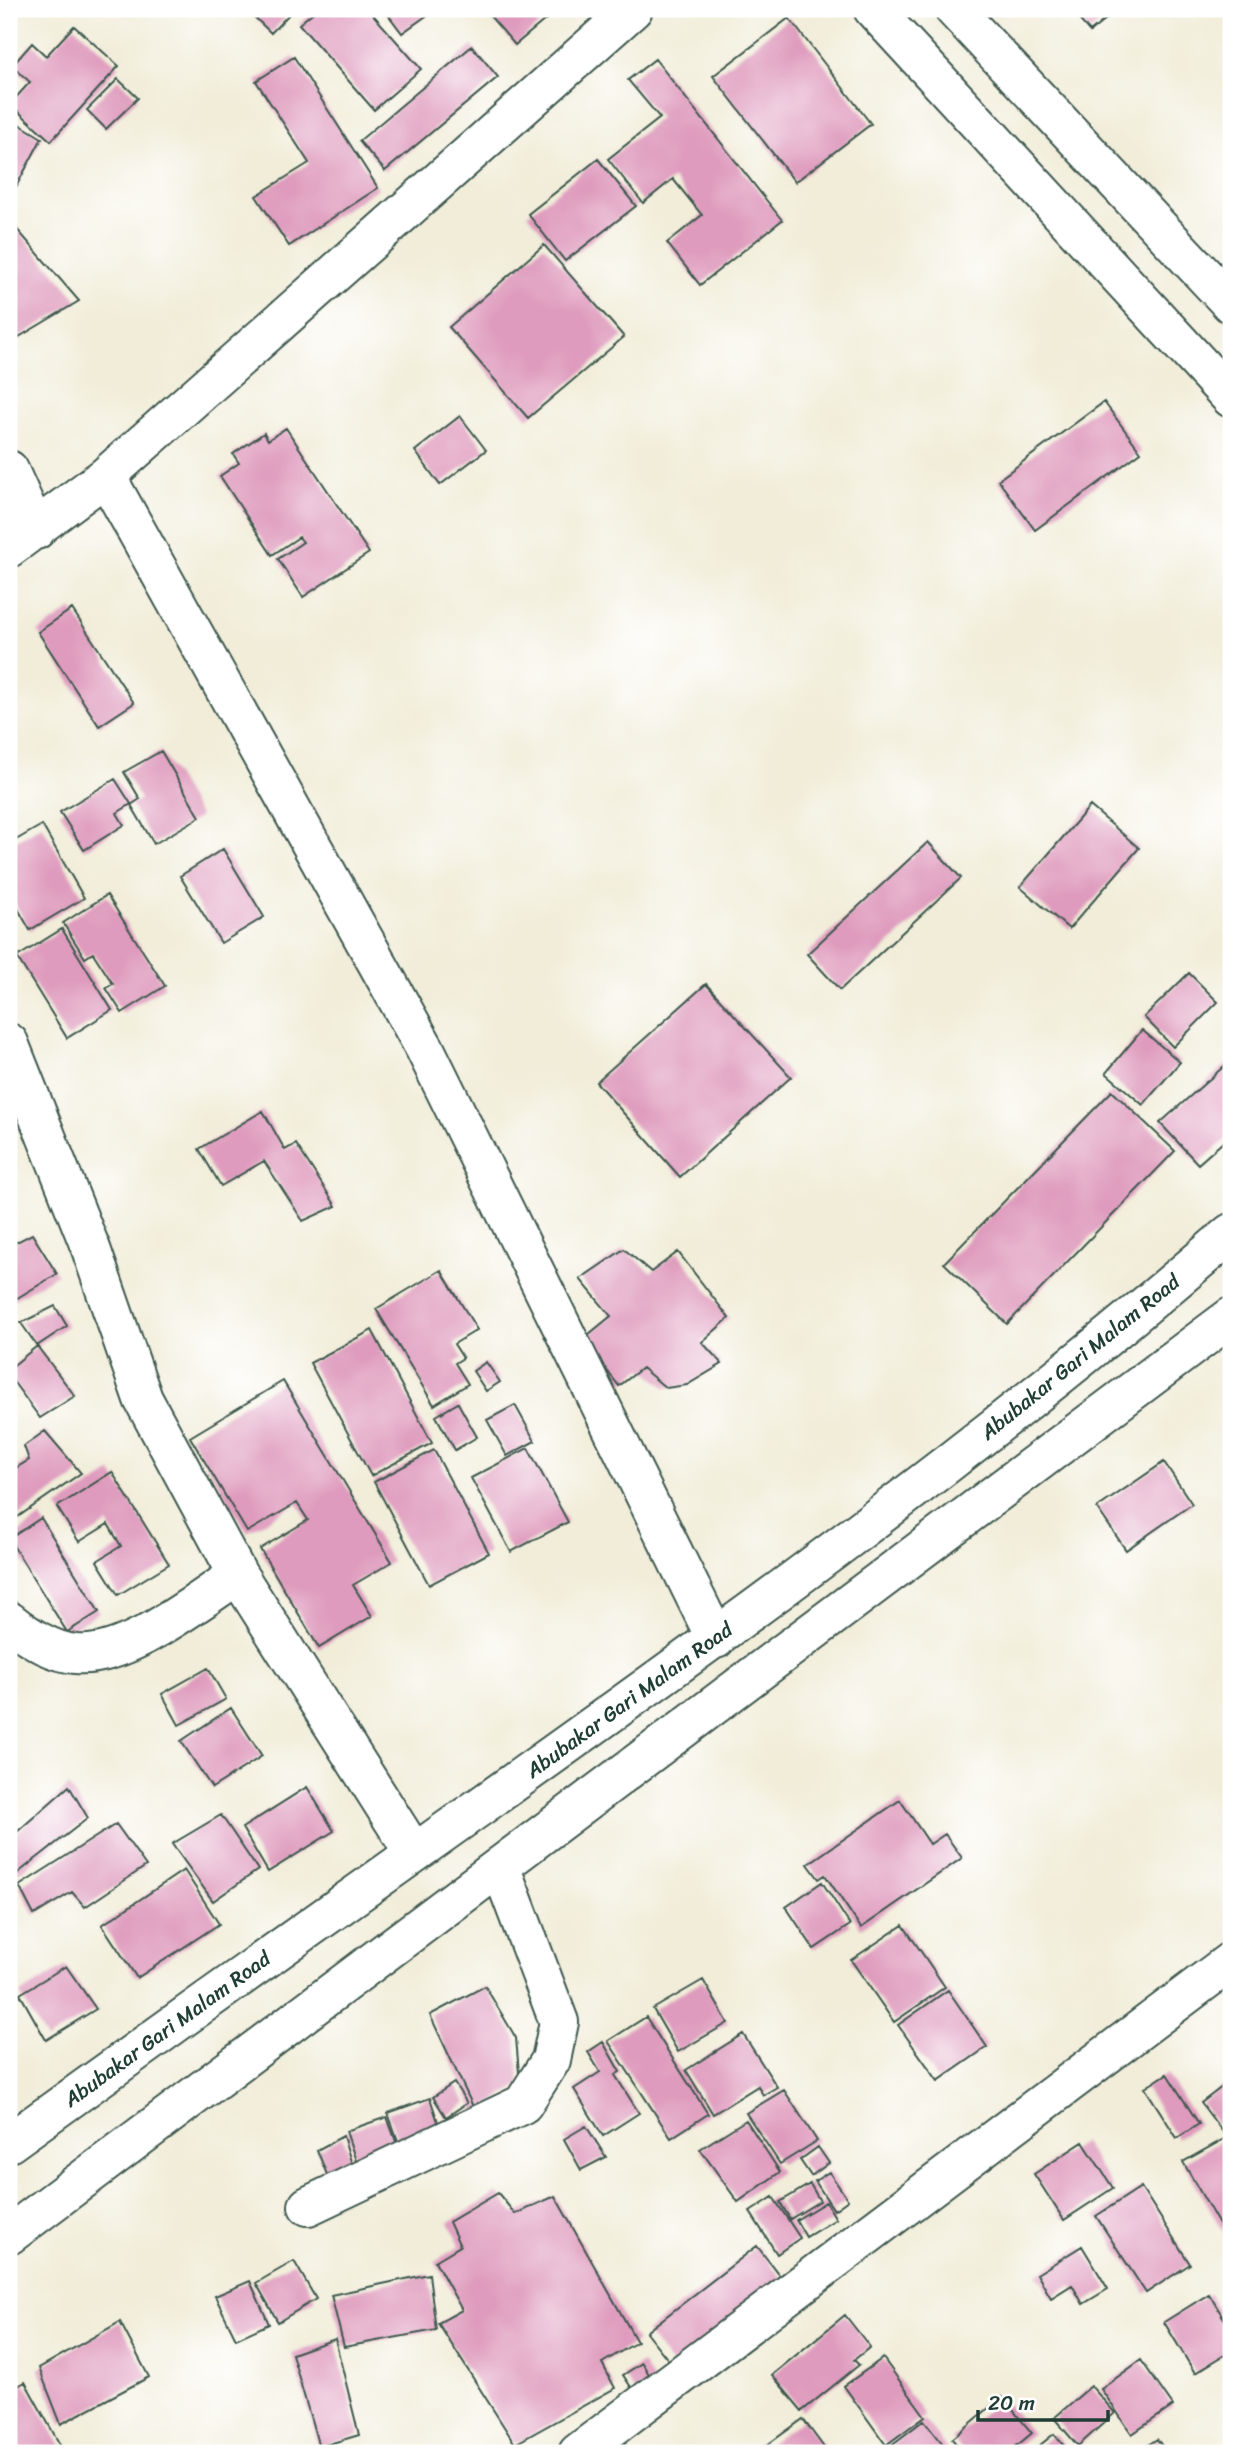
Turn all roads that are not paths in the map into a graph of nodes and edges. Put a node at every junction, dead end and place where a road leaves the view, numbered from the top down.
1 (633, 9) edge
2 (873, 9) edge
3 (954, 9) edge
4 (1231, 304) edge
5 (1231, 398) edge
6 (9, 470) edge
7 (106, 477) junction
8 (22, 539) edge
9 (9, 1043) edge
10 (1231, 1233) edge
11 (1231, 1317) edge
12 (238, 1575) junction
13 (9, 1620) edge
14 (716, 1639) junction
15 (414, 1853) junction
16 (500, 1866) junction
17 (1231, 1961) edge
18 (9, 2143) edge
19 (307, 2206) dead end
20 (9, 2235) edge
21 (578, 2453) edge

1 - 7 street
2 - 5 street
3 - 4 street
6 - 8 street
7 - 8 street
7 - 14 street
9 - 12 street
10 - 14 street, Abubakar Gari Malam Road
11 - 16 street
12 - 13 street
12 - 15 street
14 - 15 street, Abubakar Gari Malam Road
15 - 18 street, Abubakar Gari Malam Road
16 - 19 street
16 - 20 street
17 - 21 street

